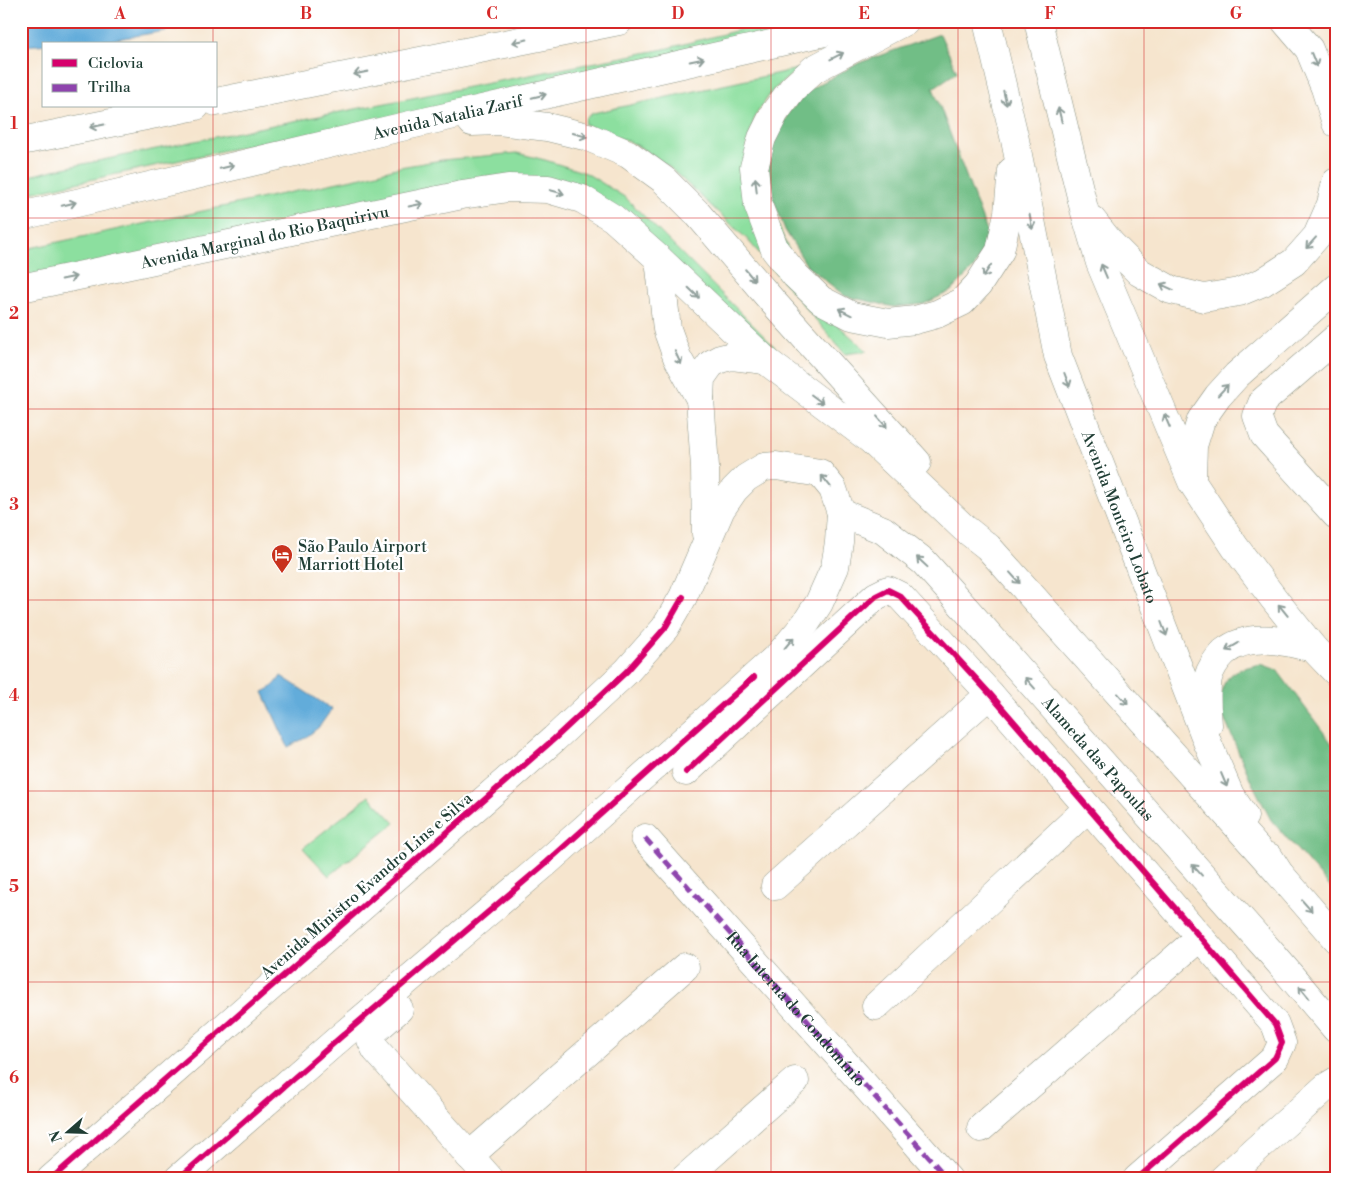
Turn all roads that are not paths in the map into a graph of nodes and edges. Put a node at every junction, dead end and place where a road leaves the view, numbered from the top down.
1 (620, 21) edge
2 (874, 21) edge
3 (905, 21) edge
4 (987, 21) edge
5 (1038, 21) edge
6 (1285, 21) edge
7 (218, 102) edge
8 (186, 108) edge
9 (1336, 123) edge
10 (410, 125) junction
11 (1015, 140) junction
12 (21, 141) edge
13 (1336, 182) edge
14 (1084, 209) junction
15 (21, 216) edge
16 (659, 259) junction
17 (21, 288) edge
18 (1336, 288) edge
19 (1336, 338) edge
20 (765, 360) junction
21 (700, 399) junction
22 (705, 467) junction
23 (764, 467) junction
24 (1192, 482) junction
25 (841, 512) junction
26 (1336, 515) edge
27 (706, 544) junction
28 (988, 547) junction
29 (1313, 648) junction
30 (1336, 672) edge
31 (990, 694) junction
32 (1208, 744) junction
33 (686, 772) dead end
34 (1088, 808) junction
35 (645, 838) dead end
36 (587, 850) dead end
37 (1279, 873) junction
38 (775, 886) dead end
39 (1200, 937) junction
40 (1336, 939) edge
41 (685, 967) dead end
42 (876, 1006) dead end
43 (1336, 1029) edge
44 (342, 1036) junction
45 (795, 1081) dead end
46 (1336, 1081) edge
47 (981, 1128) dead end
48 (468, 1167) edge
49 (51, 1179) edge
50 (178, 1179) edge
51 (490, 1179) edge
52 (684, 1179) edge
53 (948, 1179) edge
54 (1137, 1179) edge
55 (1223, 1179) edge

1 -> 7 street
10 -> 2 street, Avenida Natalia Zarif
11 -> 3 street
4 -> 11 street, Avenida Monteiro Lobato
14 -> 5 street
6 -> 9 street
8 -> 12 street
15 -> 10 street, Avenida Natalia Zarif
10 -> 28 street
11 -> 32 street, Avenida Monteiro Lobato
13 -> 14 street
24 -> 14 street
17 -> 16 street, Avenida Marginal do Rio Baquirivu
16 -> 20 street, Avenida Marginal do Rio Baquirivu
16 -> 21 street
24 -> 18 street
19 - 26 street
20 - 21 street
20 -> 28 street, Avenida Marginal do Rio Baquirivu
21 - 22 street
22 - 23 street
22 - 27 street
25 -> 23 street
23 - 27 street, Avenida Ministro Evandro Lins e Silva
29 -> 24 street
43 -> 25 street, Alameda das Papoulas
44 -> 25 street
27 - 49 street, Avenida Ministro Evandro Lins e Silva
28 -> 37 street
29 - 30 street
29 -> 32 street
31 - 33 street
31 - 34 street
31 - 38 street
32 -> 37 street, Avenida Monteiro Lobato
34 - 39 street
34 - 42 street
35 - 53 street, Rua Interna do Condomínio
36 - 48 street
37 -> 40 street, Avenida Monteiro Lobato
39 - 47 street
39 - 54 street
41 - 48 street
44 - 48 street
44 - 50 street
45 - 52 street
46 - 55 street
48 - 51 street

